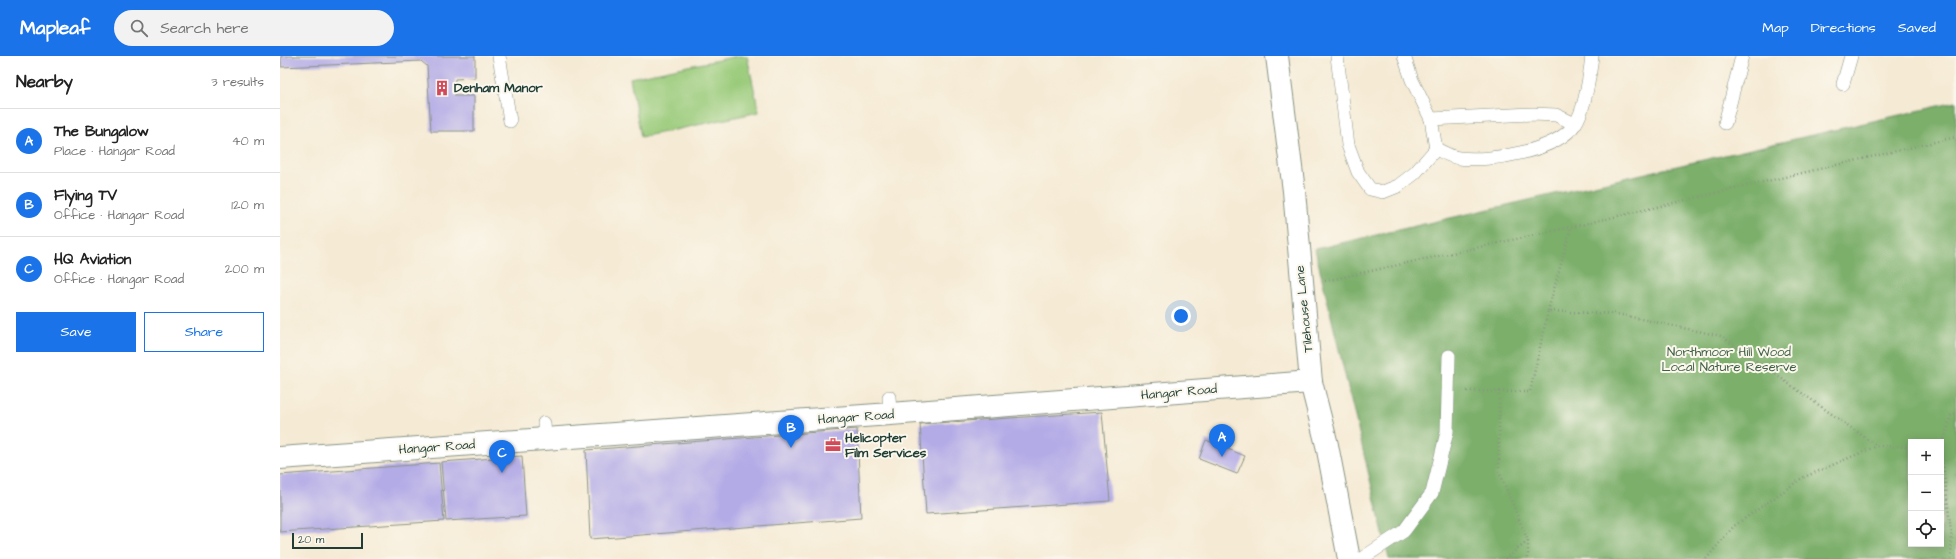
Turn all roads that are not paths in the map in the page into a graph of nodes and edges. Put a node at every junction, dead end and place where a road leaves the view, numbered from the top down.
1 (499, 56) edge
2 (1277, 56) edge
3 (1337, 56) edge
4 (1404, 56) edge
5 (1592, 56) edge
6 (1742, 56) edge
7 (1851, 56) edge
8 (1843, 84) dead end
9 (1431, 119) junction
10 (510, 121) dead end
11 (1725, 123) dead end
12 (1575, 124) junction
13 (1436, 149) junction
14 (1449, 356) dead end
15 (1311, 382) junction
16 (280, 458) edge
17 (1349, 559) edge
18 (1361, 559) edge

1 - 10 lane
2 - 15 street, Tilehouse Lane
3 - 13 lane
4 - 9 lane
5 - 12 lane
6 - 11 lane
7 - 8 lane
9 - 12 lane
9 - 13 lane
12 - 13 lane
14 - 18 lane
15 - 16 street, Hangar Road
15 - 17 street, Tilehouse Lane

